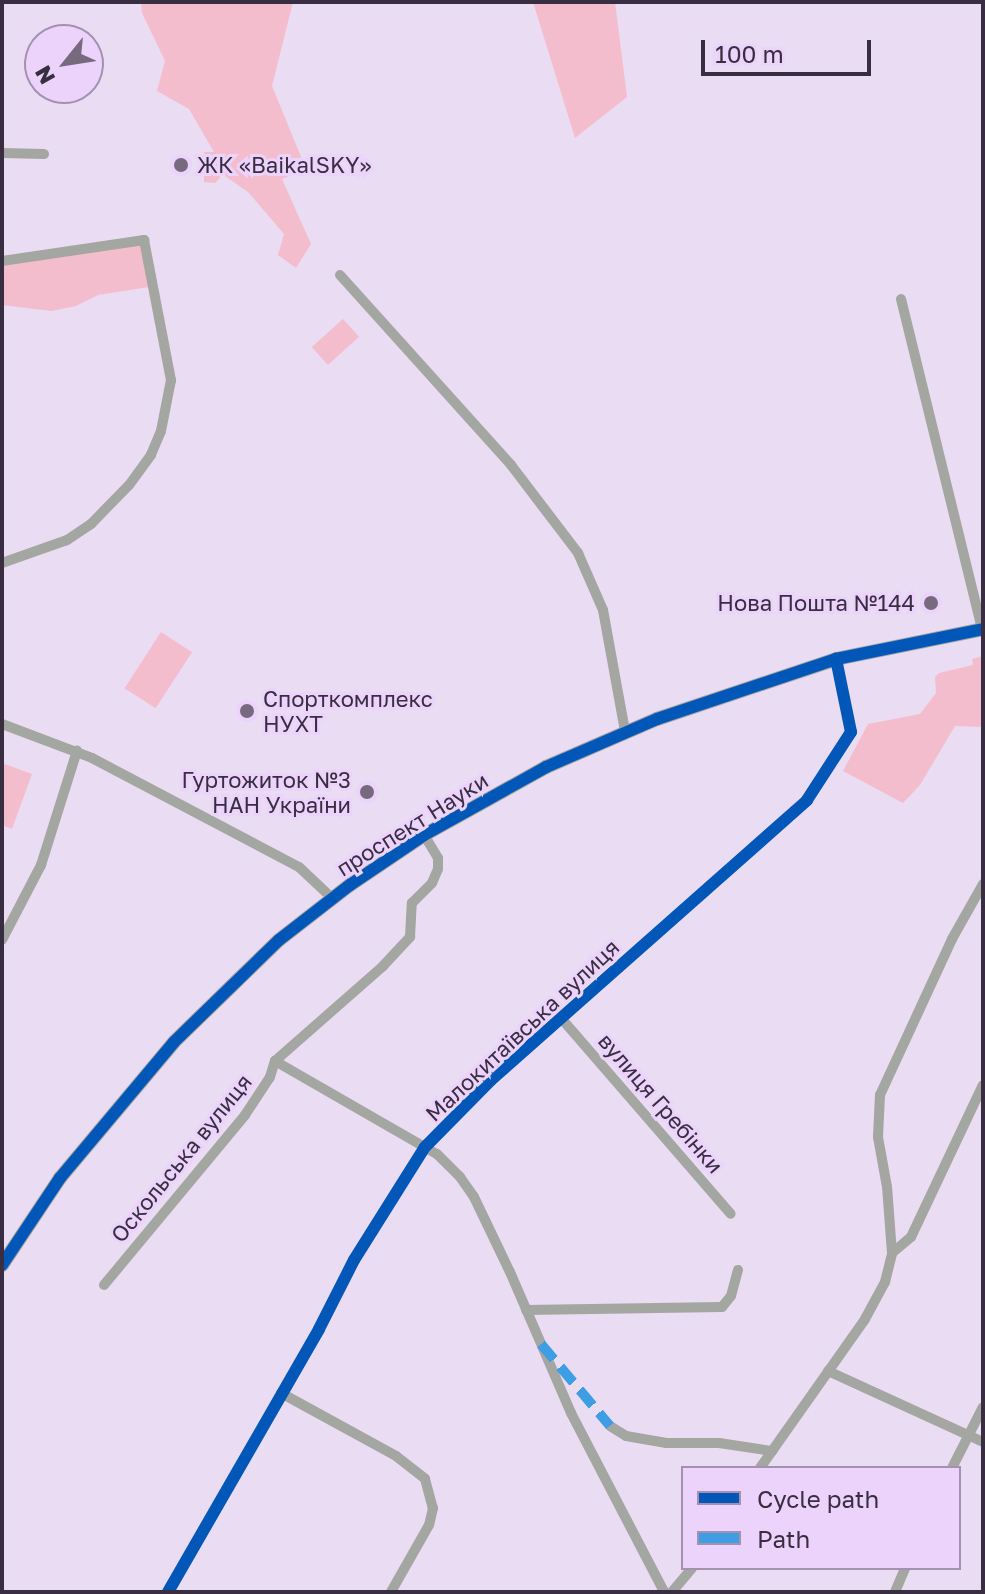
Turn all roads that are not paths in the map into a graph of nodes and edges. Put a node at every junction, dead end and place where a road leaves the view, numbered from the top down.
1 (2, 153) edge
2 (44, 154) dead end
3 (2, 261) edge
4 (340, 275) dead end
5 (901, 299) dead end
6 (2, 563) edge
7 (982, 629) edge
8 (836, 659) junction
9 (2, 724) edge
10 (625, 731) junction
11 (77, 751) junction
12 (424, 835) junction
13 (983, 884) edge
14 (332, 898) junction
15 (2, 940) edge
16 (561, 1018) junction
17 (275, 1061) junction
18 (983, 1085) edge
19 (425, 1147) junction
20 (731, 1214) dead end
21 (892, 1253) junction
22 (2, 1265) edge
23 (738, 1270) dead end
24 (104, 1285) dead end
25 (526, 1310) junction
26 (828, 1371) junction
27 (281, 1393) junction
28 (983, 1407) edge
29 (610, 1426) dead end
30 (968, 1436) junction
31 (983, 1442) edge
32 (772, 1451) junction
33 (761, 1466) edge
34 (953, 1466) edge
35 (690, 1570) edge
36 (904, 1570) edge
37 (170, 1591) edge
38 (391, 1592) edge
39 (664, 1592) edge
40 (672, 1592) edge
41 (895, 1592) edge

1 - 2 street
3 - 6 street
4 - 10 street
5 - 7 street
7 - 8 main road, проспект Науки
8 - 10 main road, проспект Науки
8 - 16 street, Малокитаївська вулиця
9 - 11 street
10 - 12 main road, проспект Науки
11 - 14 street
11 - 15 street
12 - 14 main road, проспект Науки
12 - 17 street, Оскольська вулиця
13 - 21 street
14 - 22 main road, проспект Науки
16 - 19 street, Малокитаївська вулиця
16 - 20 street, вулиця Гребінки
17 - 19 street
17 - 24 street, Оскольська вулиця
18 - 21 street
19 - 25 street
19 - 27 street, Малокитаївська вулиця
21 - 26 street
23 - 25 street
25 - 39 street
26 - 30 street
26 - 32 street
27 - 37 street, Малокитаївська вулиця
27 - 38 street
28 - 30 street
29 - 32 street
30 - 31 street
30 - 34 street
32 - 33 street
35 - 40 street
36 - 41 street

